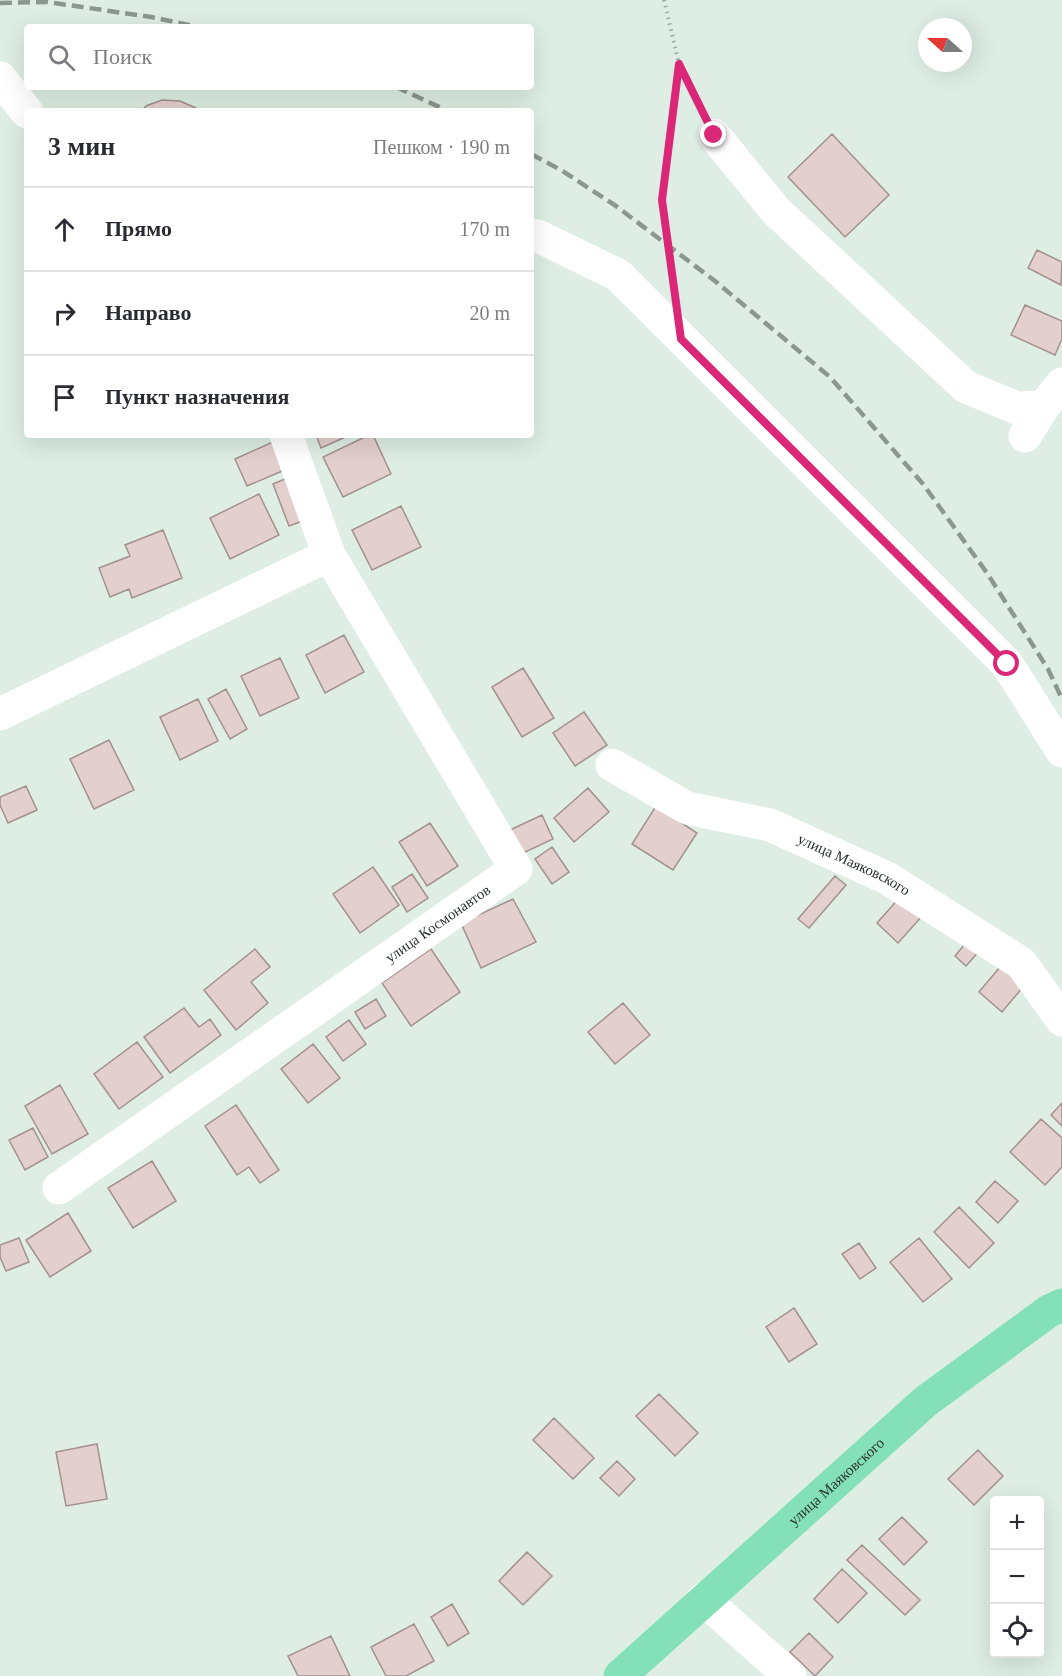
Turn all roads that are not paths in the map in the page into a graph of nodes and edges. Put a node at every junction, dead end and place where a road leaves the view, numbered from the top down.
1 (0, 78) edge
2 (24, 108) edge
3 (714, 135) road end
4 (534, 235) edge
5 (1053, 396) edge
6 (1024, 436) dead end
7 (287, 438) edge
8 (329, 555) junction
9 (0, 714) edge
10 (1062, 751) edge
11 (612, 765) dead end
12 (1062, 1020) edge
13 (59, 1188) dead end
14 (1058, 1304) edge
15 (703, 1599) junction
16 (620, 1676) edge
17 (790, 1676) edge

1 - 2 street
3 - 5 street
4 - 10 street
5 - 6 street
7 - 8 street, улица Космонавтов
8 - 9 street
8 - 13 street, улица Космонавтов
11 - 12 street, улица Маяковского
14 - 15 main road, улица Маяковского
15 - 16 main road, улица Маяковского
15 - 17 street

